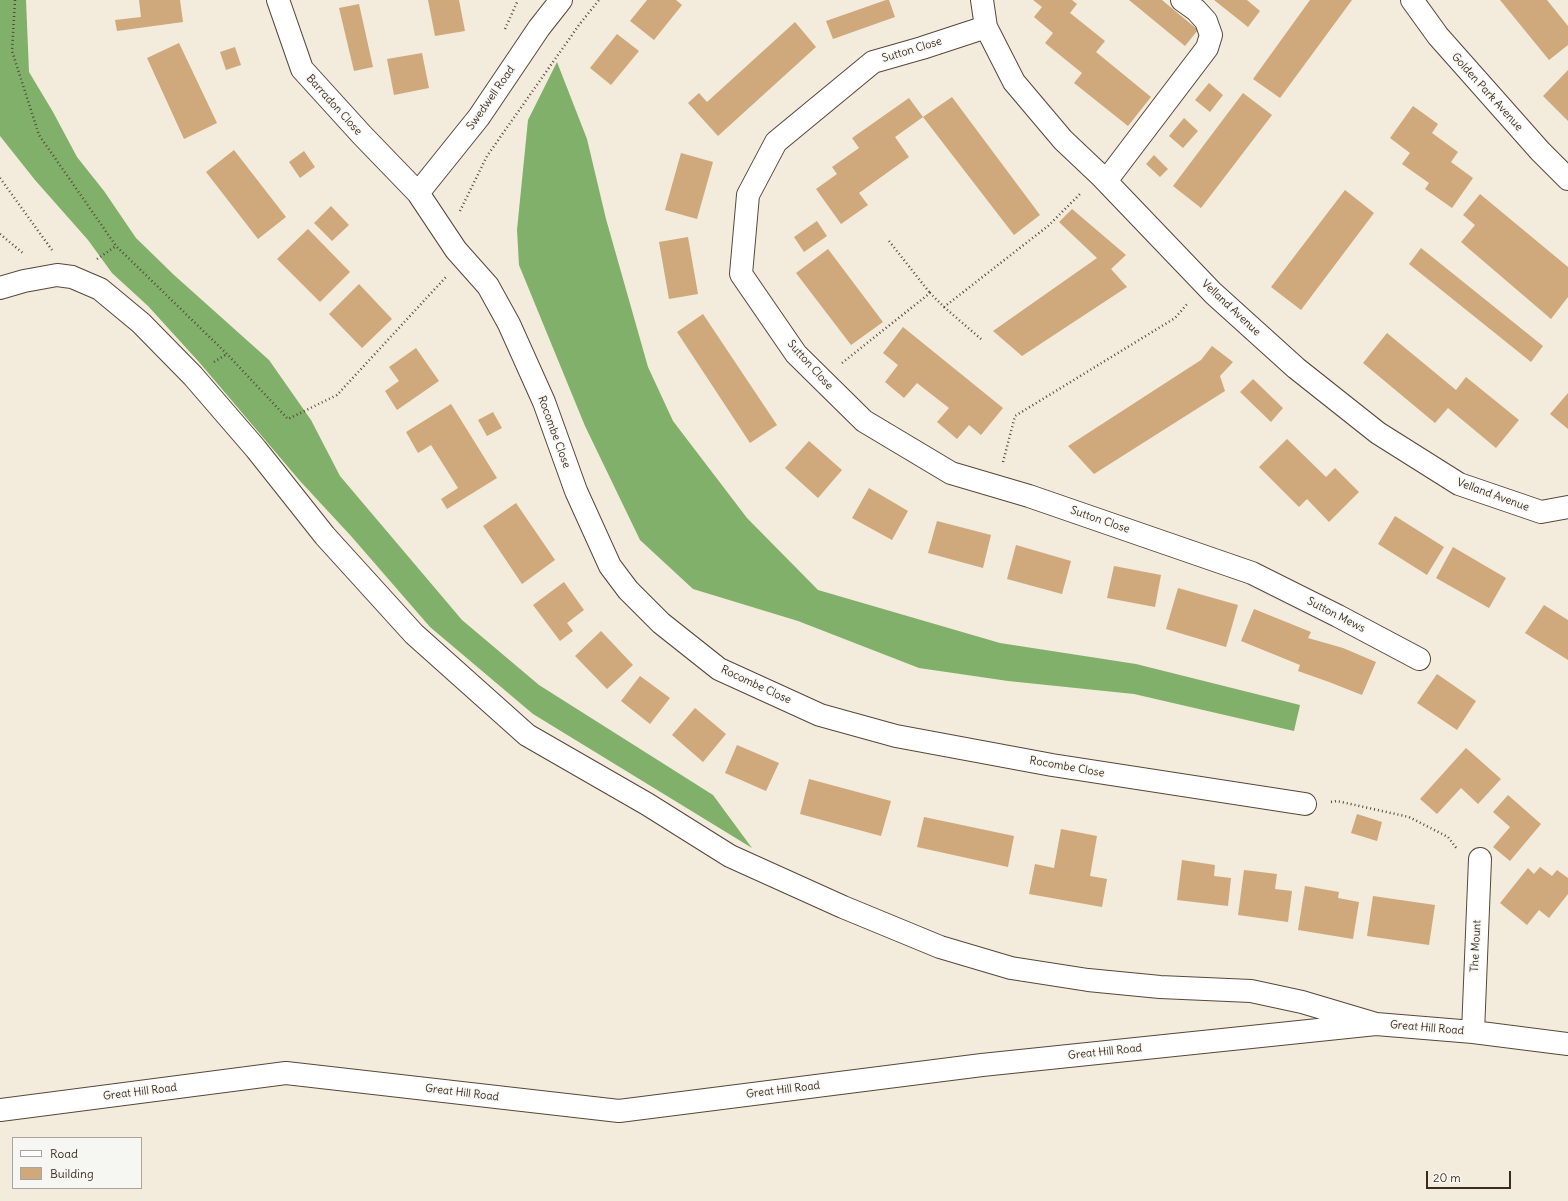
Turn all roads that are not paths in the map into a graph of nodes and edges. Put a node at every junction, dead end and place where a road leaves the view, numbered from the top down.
1 (278, 0) edge
2 (562, 0) edge
3 (982, 0) edge
4 (1182, 0) edge
5 (1412, 0) edge
6 (986, 27) junction
7 (1103, 178) junction
8 (1568, 179) edge
9 (418, 193) junction
10 (0, 288) edge
11 (1568, 507) edge
12 (1252, 573) joint
13 (1419, 659) dead end
14 (1305, 804) road end
15 (1471, 857) road end
16 (1376, 1024) junction
17 (1472, 1032) junction
18 (1568, 1044) edge
19 (0, 1110) edge

1 - 9 street, Barradon Close
2 - 9 street, Swedwell Road
3 - 6 street, Velland Avenue
4 - 7 street
5 - 8 street, Golden Park Avenue
6 - 7 street, Velland Avenue
6 - 12 street, Sutton Close
7 - 11 street, Velland Avenue
9 - 14 street, Rocombe Close
10 - 16 street
12 - 13 street, Sutton Mews
15 - 17 street, The Mount
16 - 17 street, Great Hill Road
16 - 19 street, Great Hill Road
17 - 18 street, Great Hill Road

